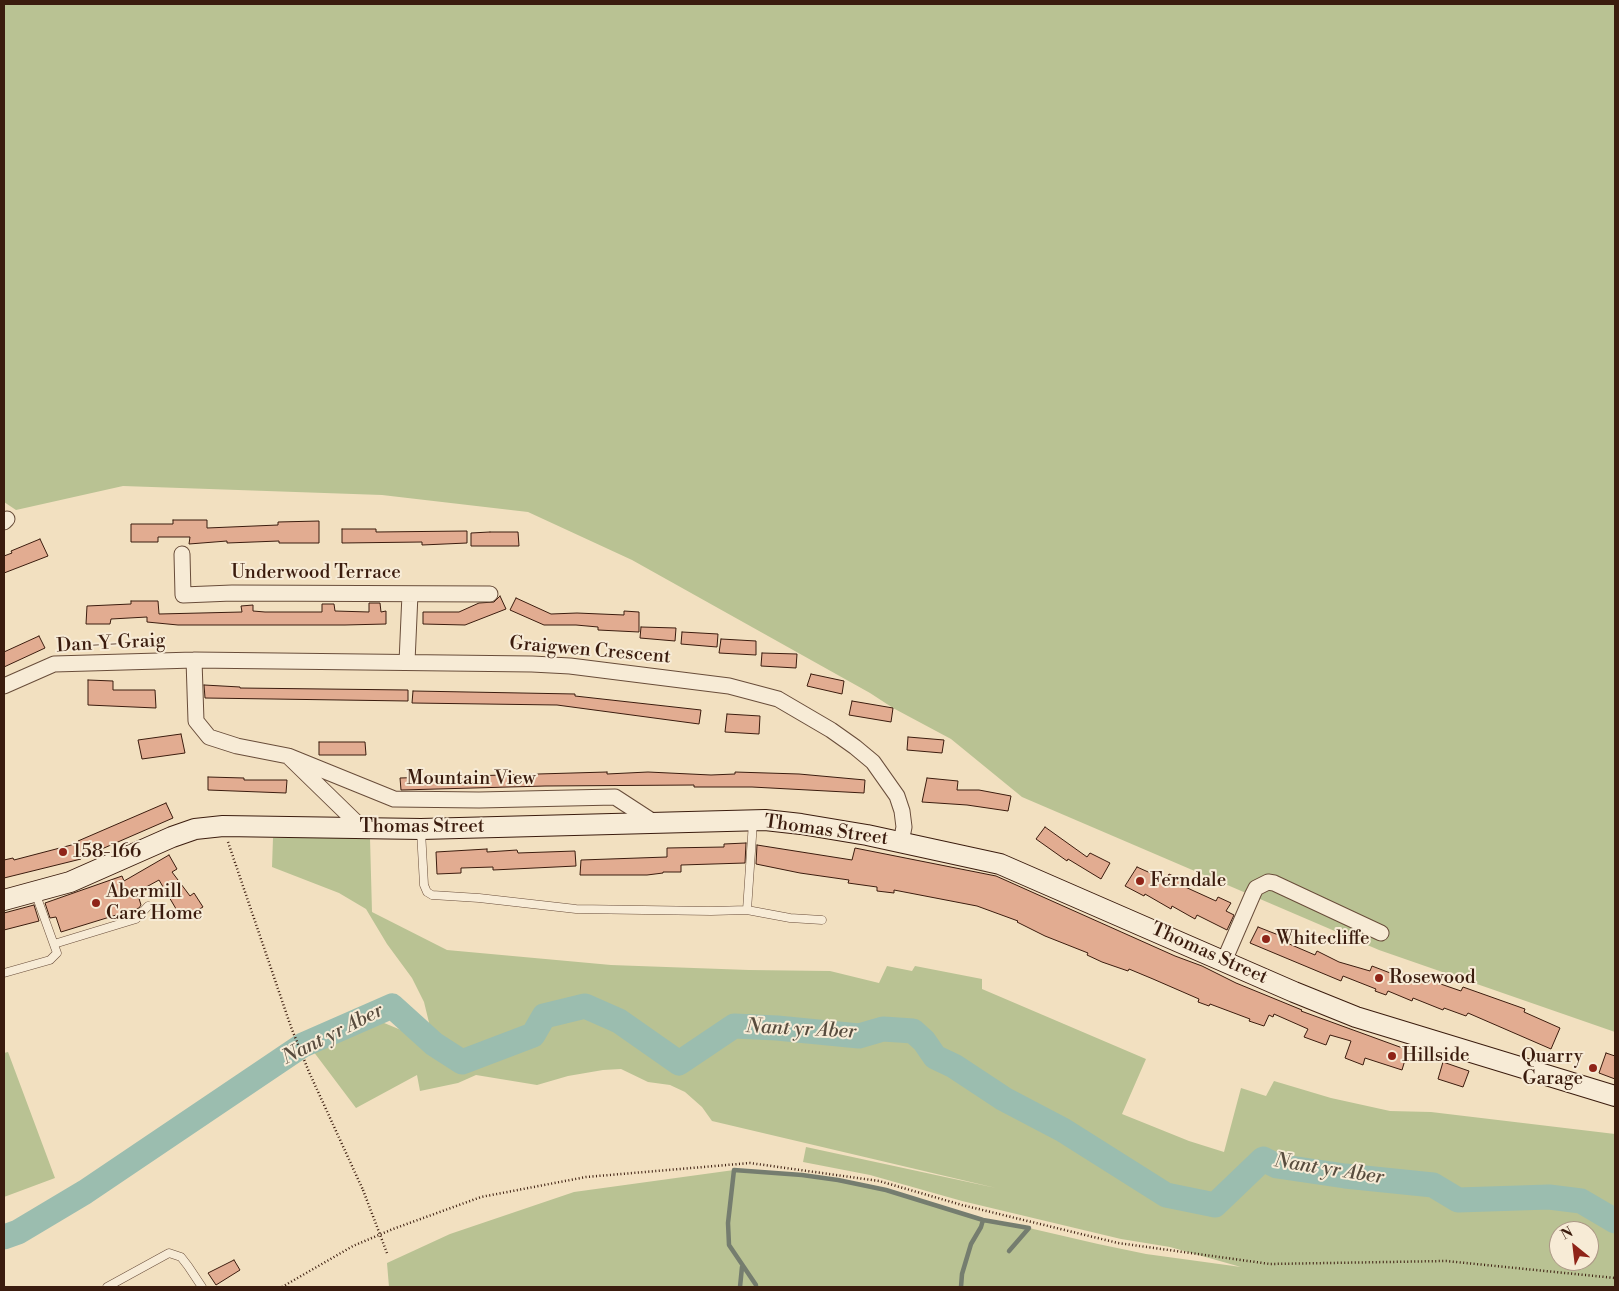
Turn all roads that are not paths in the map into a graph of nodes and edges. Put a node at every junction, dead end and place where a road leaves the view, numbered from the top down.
1 (182, 554) dead end
2 (410, 594) junction
3 (490, 594) dead end
4 (194, 660) junction
5 (407, 662) junction
6 (4, 686) edge
7 (288, 756) junction
8 (753, 820) junction
9 (655, 823) junction
10 (362, 828) junction
11 (421, 829) junction
12 (901, 842) junction
13 (35, 892) junction
14 (4, 900) edge
15 (148, 906) dead end
16 (747, 910) junction
17 (822, 920) dead end
18 (1381, 933) dead end
19 (54, 944) junction
20 (1224, 961) junction
21 (4, 973) edge
22 (1615, 1096) edge
23 (107, 1287) edge
24 (202, 1287) edge

1 - 2 street, Underwood Terrace
2 - 3 street, Underwood Terrace
2 - 5 street
4 - 5 street, Graigwen Crescent
4 - 6 street, Dan-Y-Graig
4 - 7 street, Mountain View
5 - 12 street, Graigwen Crescent
7 - 9 street, Mountain View
7 - 10 street
8 - 9 main road, Thomas Street
8 - 12 main road, Thomas Street
8 - 16 lane
9 - 11 main road, Thomas Street
10 - 11 main road, Thomas Street
10 - 13 main road, Thomas Street
11 - 16 lane
12 - 20 main road, Thomas Street
13 - 14 main road, Thomas Street
13 - 19 lane
15 - 19 lane
16 - 17 lane
18 - 20 street
19 - 21 lane
20 - 22 main road, Thomas Street
23 - 24 lane

